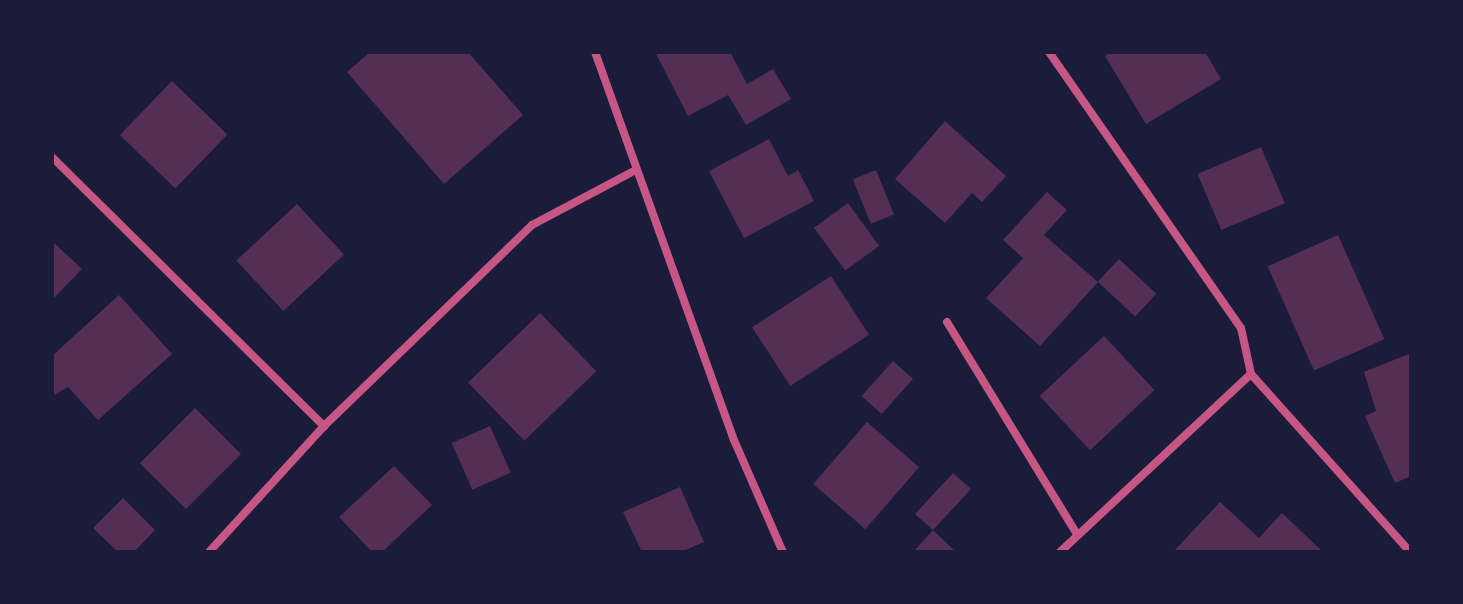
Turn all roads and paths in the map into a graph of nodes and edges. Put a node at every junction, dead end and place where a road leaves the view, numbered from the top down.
1 (595, 52) edge
2 (1049, 52) edge
3 (52, 157) edge
4 (636, 170) junction
5 (947, 322) dead end
6 (1251, 374) junction
7 (324, 426) junction
8 (1077, 534) junction
9 (209, 552) edge
10 (783, 552) edge
11 (1060, 552) edge
12 (1410, 552) edge

1 - 4 street
2 - 6 street
3 - 7 street
4 - 7 street
4 - 10 street
5 - 8 street
6 - 8 street
6 - 12 street
7 - 9 street
8 - 11 street

